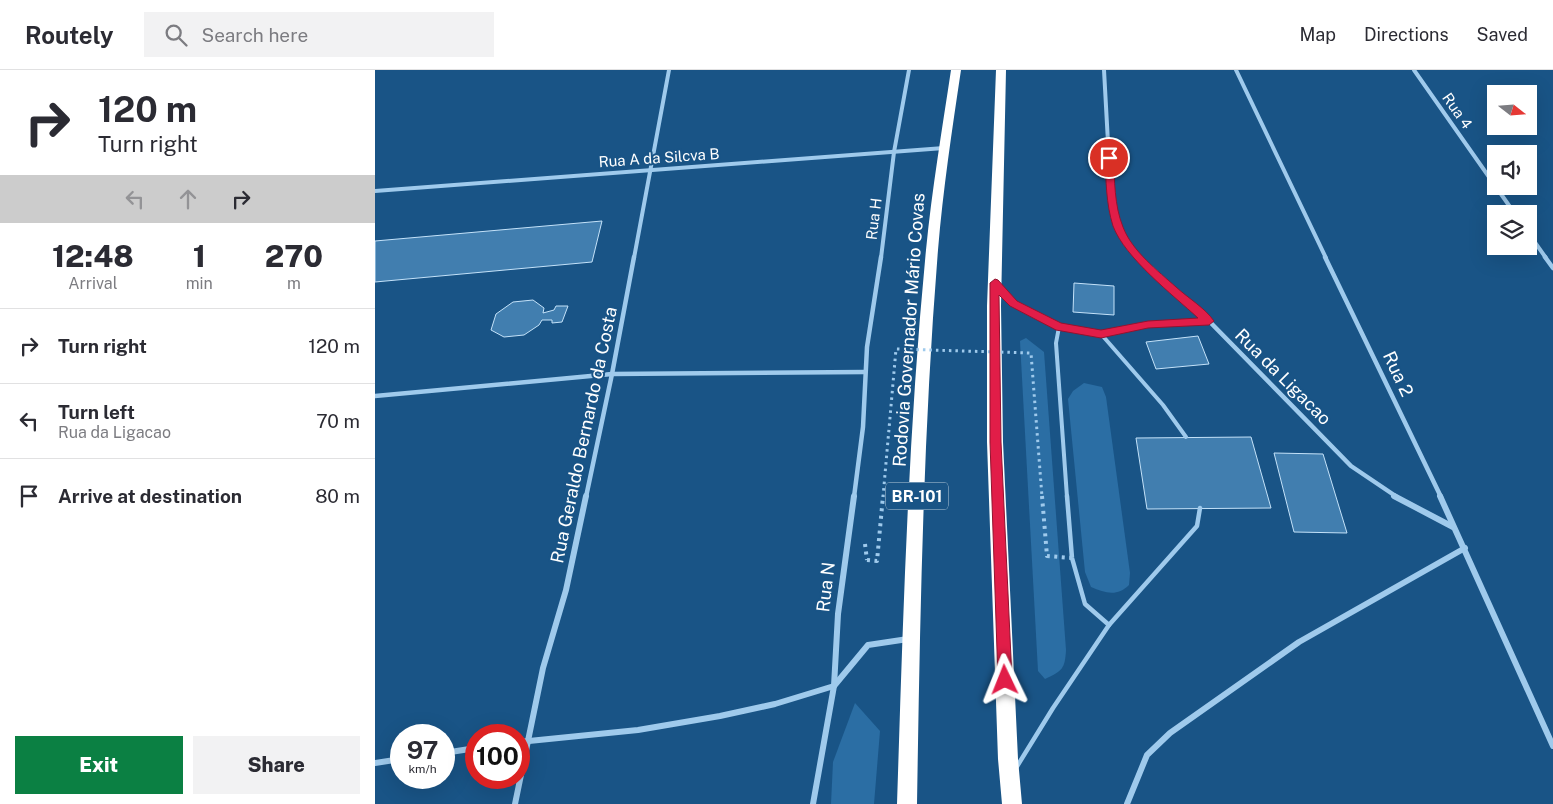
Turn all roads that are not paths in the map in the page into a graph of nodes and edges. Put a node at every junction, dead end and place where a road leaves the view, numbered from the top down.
1 (669, 70) edge
2 (909, 70) edge
3 (956, 70) edge
4 (1001, 70) edge
5 (1104, 70) edge
6 (1236, 70) edge
7 (1414, 70) edge
8 (945, 148) junction
9 (894, 152) junction
10 (651, 170) junction
11 (375, 191) edge
12 (1509, 205) edge
13 (1537, 245) edge
14 (1553, 268) edge
15 (995, 283) junction
16 (1209, 321) junction
17 (1059, 327) junction
18 (1101, 334) junction
19 (865, 372) junction
20 (611, 374) junction
21 (375, 396) edge
22 (1186, 437) dead end
23 (1200, 508) dead end
24 (1454, 527) junction
25 (1465, 548) junction
26 (1109, 625) junction
27 (911, 638) junction
28 (834, 686) junction
29 (530, 736) edge
30 (530, 741) edge
31 (1553, 746) edge
32 (390, 761) edge
33 (375, 763) edge
34 (1010, 778) junction
35 (518, 789) edge
36 (515, 804) edge
37 (813, 804) edge
38 (907, 804) edge
39 (1012, 804) edge
40 (1127, 804) edge

1 - 10 street, Rua Geraldo Bernardo da Costa
2 - 9 street, Rua H
3 - 8 highway, Rodovia Governador Mário Covas / BR-101
4 - 15 highway
5 - 16 street, Rua da Ligacao
6 - 24 street, Rua 2
7 - 12 street, Rua 4
8 - 9 street, Rua A da Silcva B
8 - 27 highway, Rodovia Governador Mário Covas / BR-101
9 - 10 street, Rua A da Silcva B
9 - 19 street, Rua H
10 - 11 street, Rua A da Silcva B
10 - 20 street, Rua Geraldo Bernardo da Costa
13 - 14 street
15 - 17 lane
15 - 34 highway
16 - 18 lane
16 - 24 street, Rua da Ligacao
17 - 18 lane
17 - 26 lane
18 - 22 lane
19 - 20 street
19 - 28 street, Rua N
20 - 21 street
20 - 29 street, Rua Geraldo Bernardo da Costa
23 - 26 lane
24 - 25 street, Rua 2
25 - 31 street, Rua 2
25 - 40 street
26 - 34 lane
27 - 28 street
27 - 38 highway, Rodovia Governador Mário Covas / BR-101
28 - 30 street
28 - 37 street, Rua N
32 - 33 street
34 - 39 highway
35 - 36 street, Rua Geraldo Bernardo da Costa

